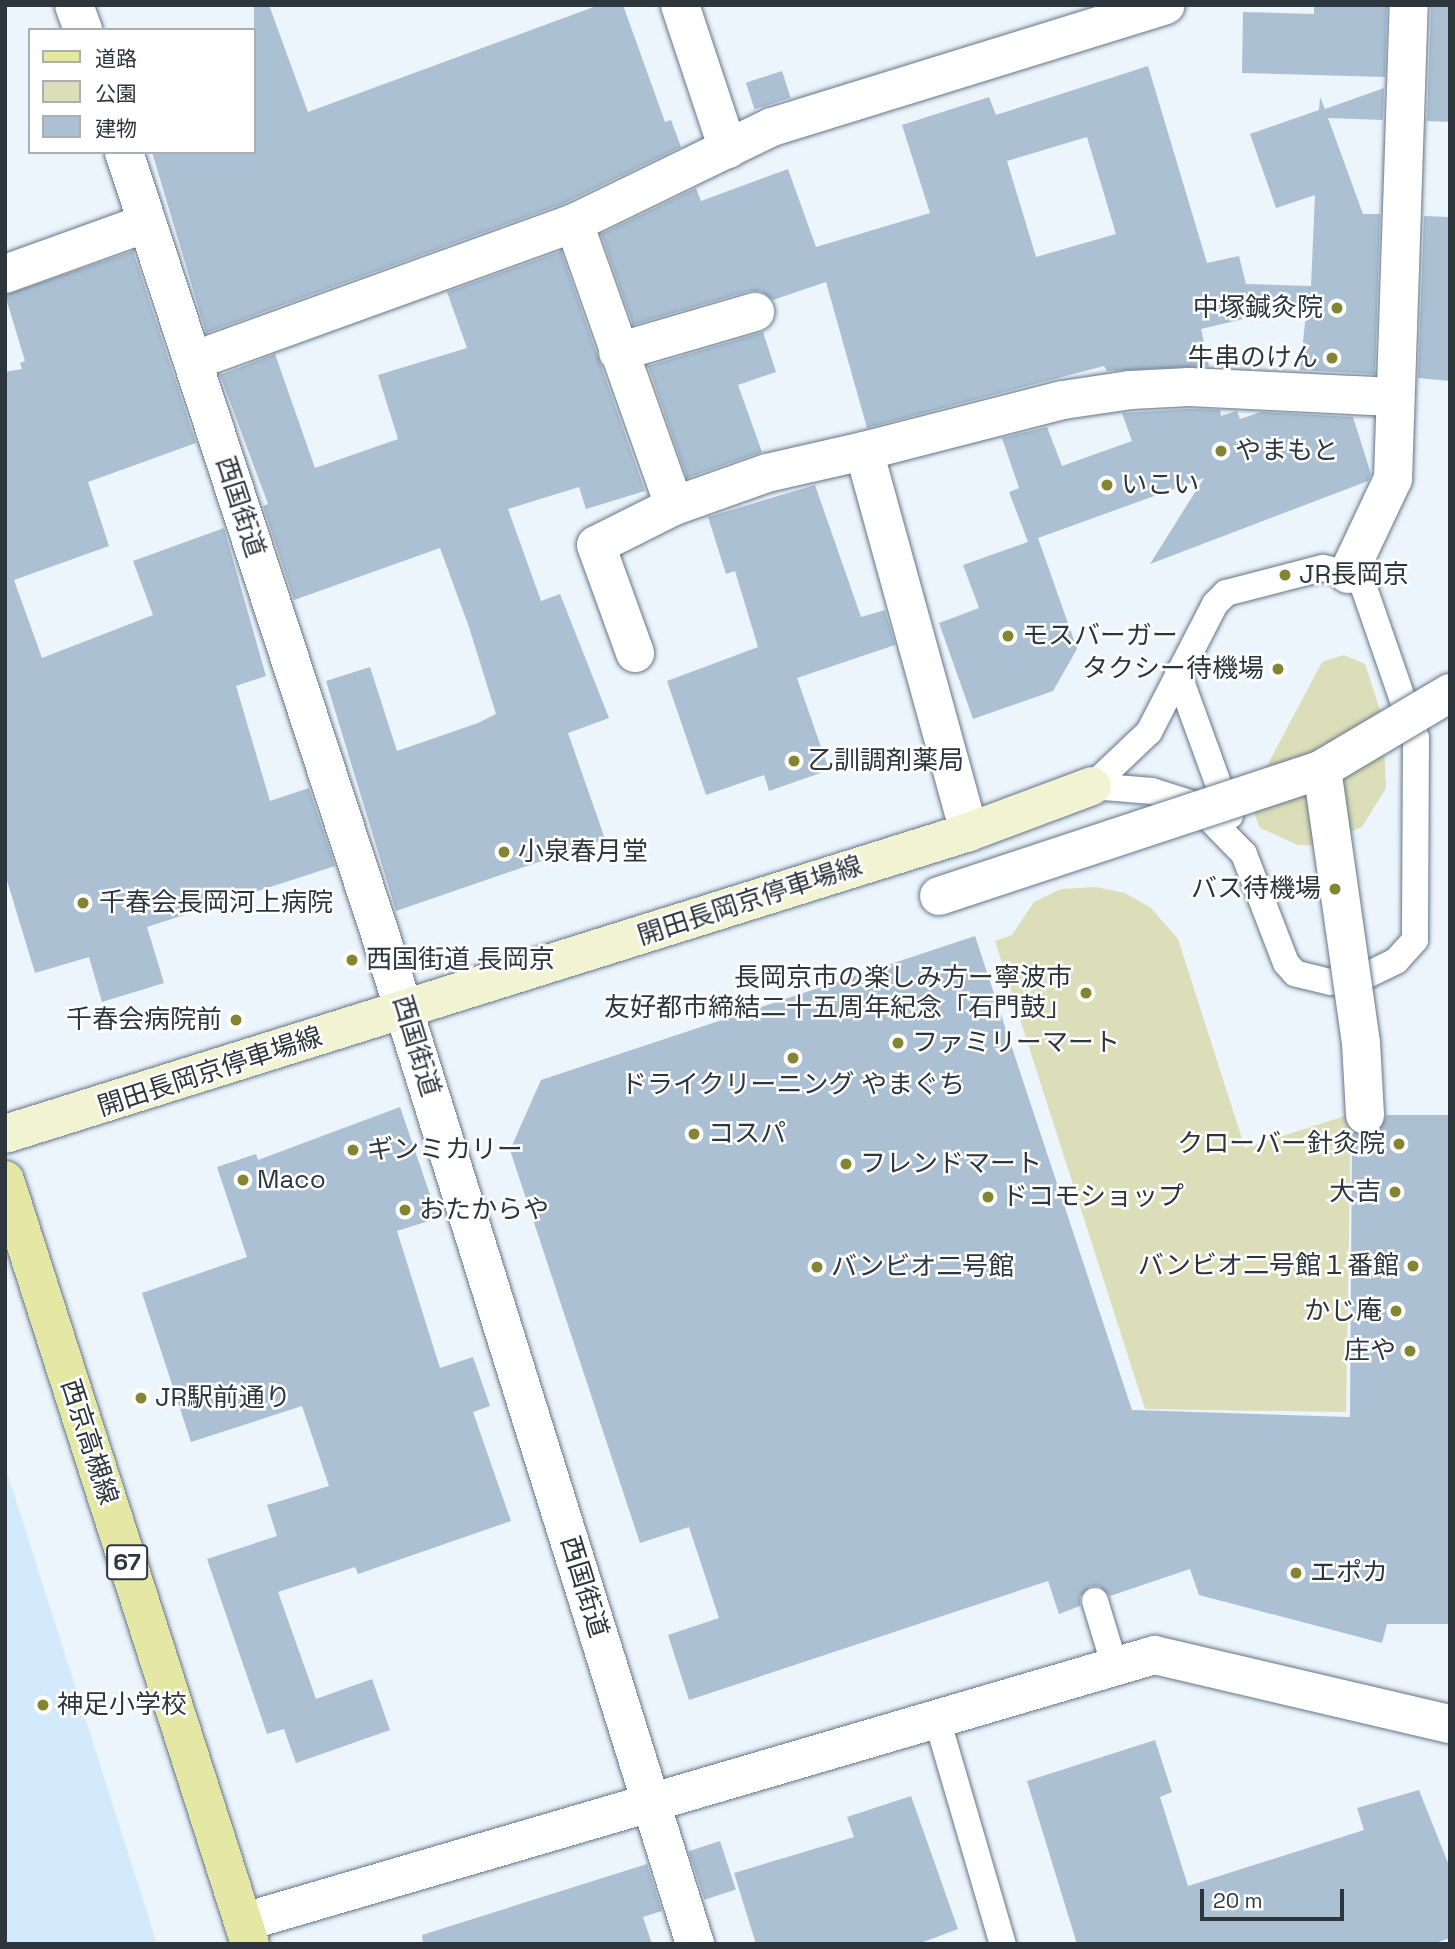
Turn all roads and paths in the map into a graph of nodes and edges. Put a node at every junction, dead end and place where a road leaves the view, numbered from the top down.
1 (74, 5) edge
2 (680, 5) edge
3 (1166, 5) edge
4 (1409, 5) edge
5 (82, 28) edge
6 (728, 149) junction
7 (125, 154) edge
8 (147, 223) junction
9 (574, 223) junction
10 (5, 274) edge
11 (755, 312) dead end
12 (618, 352) junction
13 (193, 361) junction
14 (1395, 397) junction
15 (864, 451) junction
16 (674, 506) junction
17 (1348, 574) junction
18 (635, 653) dead end
19 (1178, 673) junction
20 (1450, 693) edge
21 (1322, 769) junction
22 (1092, 786) junction
23 (969, 832) junction
24 (1244, 854) junction
25 (939, 896) dead end
26 (405, 1010) junction
27 (1364, 1115) dead end
28 (5, 1134) edge
29 (5, 1180) edge
30 (1095, 1601) dead end
31 (1115, 1667) junction
32 (937, 1719) junction
33 (1450, 1724) edge
34 (652, 1804) junction
35 (247, 1933) edge
36 (695, 1944) edge
37 (1003, 1944) edge

1 - 5 street
2 - 6 street
3 - 6 street
4 - 14 street
6 - 9 street
7 - 8 street, 西国街道
8 - 10 street
8 - 13 street, 西国街道
9 - 12 street
9 - 13 street
11 - 12 street
12 - 16 street
13 - 26 street, 西国街道
14 - 15 street
14 - 17 street
15 - 16 street
15 - 23 street
16 - 18 street
17 - 19 lane
17 - 24 lane
19 - 22 lane
19 - 24 lane
20 - 21 street, bridge
21 - 25 street, bridge
21 - 27 street, bridge
22 - 23 main road, 開田長岡京停車場線
22 - 24 lane
23 - 26 main road, 開田長岡京停車場線
26 - 28 main road, 開田長岡京停車場線
26 - 34 street, 西国街道
29 - 35 main road, 西京高槻線 / 67
30 - 31 lane
31 - 32 street
31 - 33 street
32 - 34 street
32 - 37 lane
34 - 35 street
34 - 36 street, 西国街道

